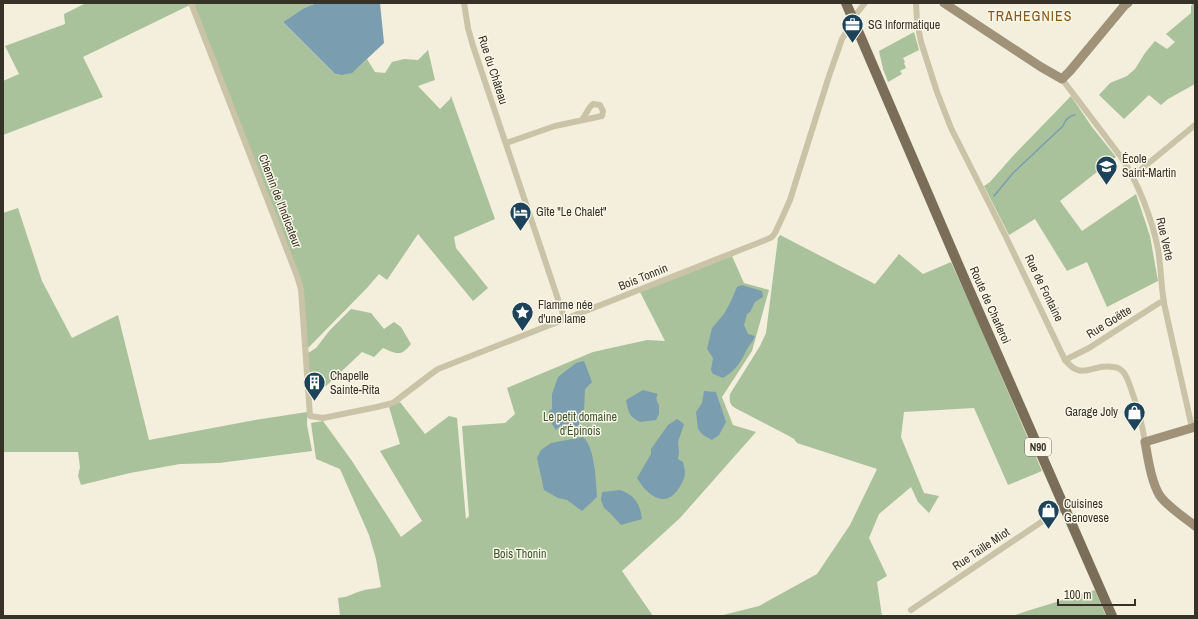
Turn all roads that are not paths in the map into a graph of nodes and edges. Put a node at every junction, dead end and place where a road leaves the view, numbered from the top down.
1 (191, 3) edge
2 (464, 3) edge
3 (846, 3) edge
4 (865, 3) edge
5 (916, 3) edge
6 (944, 3) edge
7 (1128, 3) edge
8 (854, 21) junction
9 (1062, 79) junction
10 (582, 120) dead end
11 (1195, 125) edge
12 (506, 143) junction
13 (1133, 176) junction
14 (1164, 302) junction
15 (565, 320) junction
16 (1065, 360) junction
17 (310, 416) joint
18 (1194, 427) edge
19 (1145, 442) junction
20 (1065, 506) junction
21 (1195, 526) edge
22 (911, 610) dead end
23 (1112, 616) edge

1 - 17 street, Chemin de l'Indicateur
2 - 12 street, Rue du Château
3 - 8 main road, Route de Charleroi / N90
4 - 8 street, Bois Tonnin
5 - 16 street, Rue de Fontaine
6 - 9 street
7 - 9 street
8 - 15 street, Bois Tonnin
8 - 20 main road, Route de Charleroi / N90
9 - 13 street, Rue Verte
10 - 12 street
11 - 13 street
12 - 15 street, Rue du Château
13 - 14 street, Rue Verte
14 - 16 street, Rue Goëtte
14 - 18 street, Rue Verte
15 - 17 street, Bois Tonnin
16 - 19 street
18 - 19 street
19 - 21 street
20 - 22 street, Rue Taille Miot
20 - 23 main road, Route de Charleroi / N90

